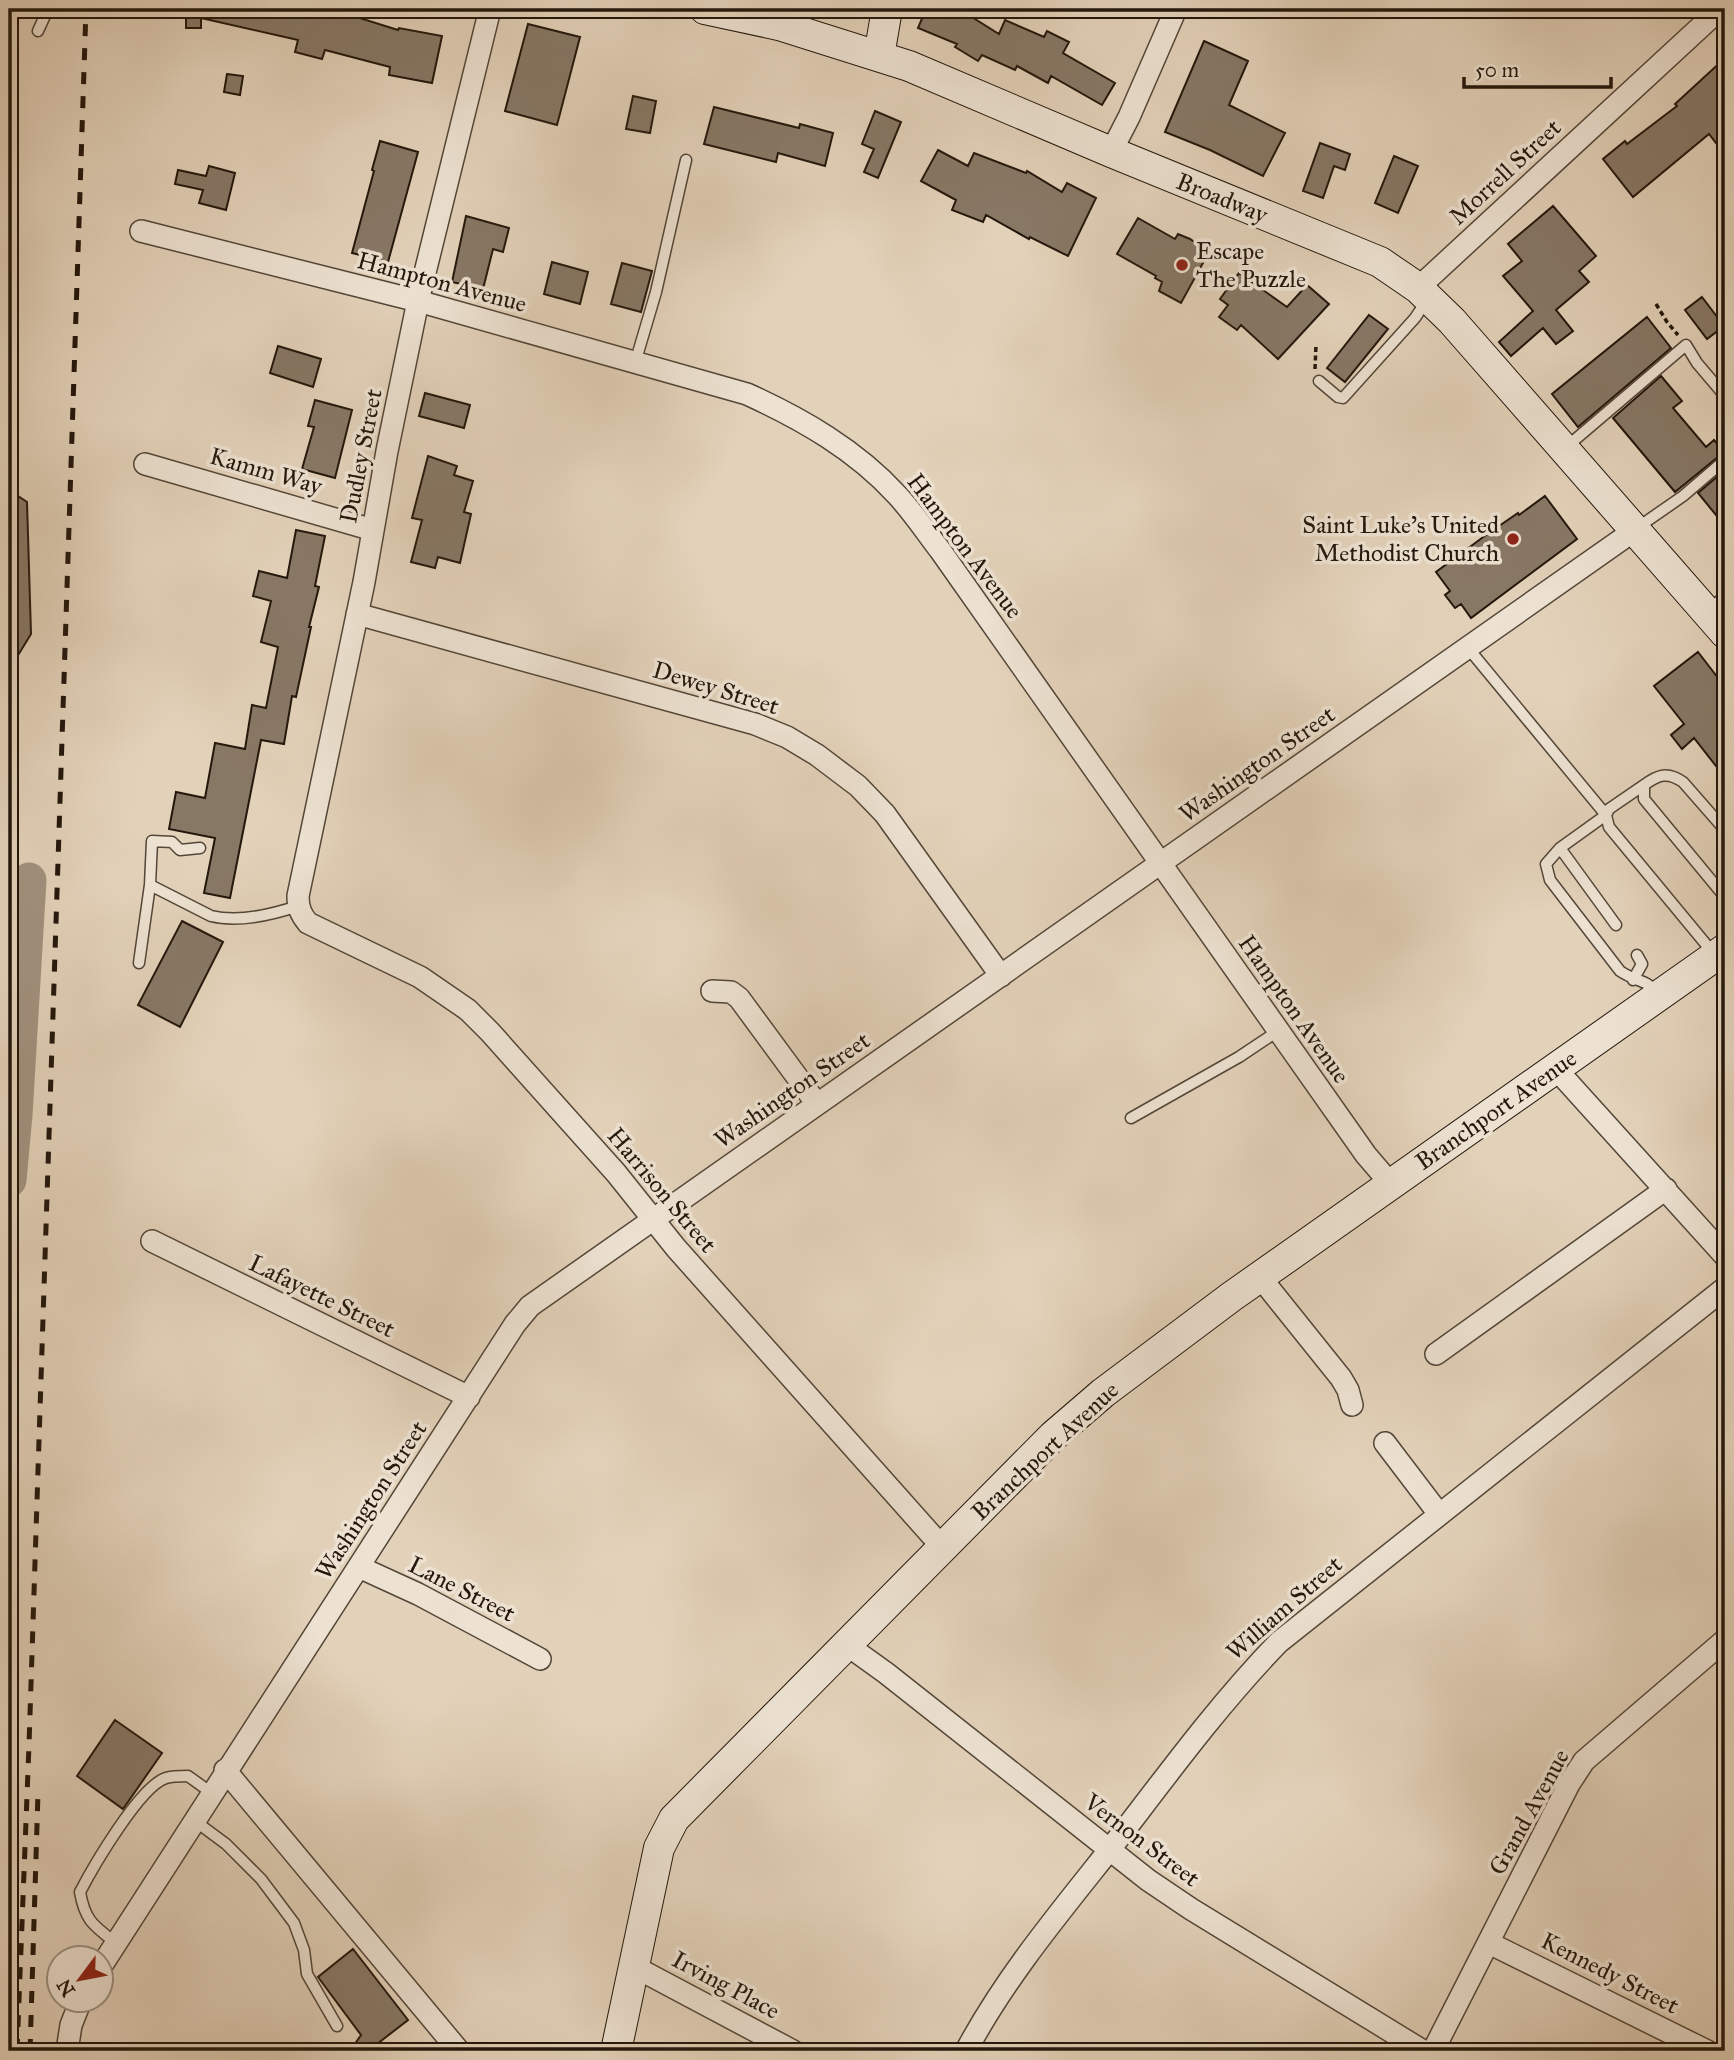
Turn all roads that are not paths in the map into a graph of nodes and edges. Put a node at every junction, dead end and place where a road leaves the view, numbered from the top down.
1 (48, 9) edge
2 (490, 9) edge
3 (705, 9) edge
4 (887, 9) edge
5 (1176, 9) edge
6 (1720, 9) edge
7 (38, 32) dead end
8 (879, 56) junction
9 (1111, 152) junction
10 (687, 160) dead end
11 (141, 231) dead end
12 (1423, 293) junction
13 (418, 301) junction
14 (635, 363) junction
15 (1320, 381) road end
16 (1725, 396) edge
17 (1564, 449) junction
18 (1725, 460) edge
19 (145, 464) dead end
20 (373, 530) junction
21 (1635, 530) junction
22 (357, 614) junction
23 (1719, 614) edge
24 (1468, 648) junction
25 (1644, 785) junction
26 (1629, 795) junction
27 (1644, 799) junction
28 (1606, 815) junction
29 (1725, 830) edge
30 (200, 848) dead end
31 (1560, 848) junction
32 (1160, 864) junction
33 (150, 885) junction
34 (1725, 897) edge
35 (300, 911) junction
36 (1616, 925) dead end
37 (1720, 952) edge
38 (1637, 955) dead end
39 (139, 963) dead end
40 (1001, 976) junction
41 (1633, 980) junction
42 (712, 991) dead end
43 (1660, 995) junction
44 (1278, 1031) junction
45 (1556, 1069) junction
46 (817, 1104) junction
47 (1132, 1118) dead end
48 (1390, 1183) junction
49 (1666, 1189) junction
50 (654, 1220) junction
51 (152, 1241) dead end
52 (1725, 1256) edge
53 (1260, 1277) junction
54 (1725, 1288) edge
55 (1436, 1354) dead end
56 (469, 1396) junction
57 (1352, 1405) dead end
58 (1385, 1443) dead end
59 (1439, 1514) junction
60 (943, 1548) junction
61 (359, 1567) junction
62 (1725, 1640) edge
63 (847, 1645) junction
64 (540, 1659) dead end
65 (225, 1770) junction
66 (213, 1794) junction
67 (195, 1821) junction
68 (1109, 1850) junction
69 (1489, 1942) junction
70 (116, 1943) joint
71 (633, 1966) junction
72 (75, 2014) edge
73 (338, 2026) dead end
74 (67, 2051) edge
75 (459, 2051) edge
76 (616, 2051) edge
77 (793, 2051) edge
78 (965, 2051) edge
79 (1423, 2051) edge
80 (1433, 2051) edge
81 (1707, 2051) edge

1 - 7 lane
2 - 13 street, Dudley Street
3 - 8 street, Broadway
4 - 8 street
5 - 9 street
6 - 12 street, Morrell Street
8 - 9 street, Broadway
9 - 12 street, Broadway
10 - 14 lane
11 - 13 street, Hampton Avenue
12 - 15 lane, Morrell Street
12 - 17 street, Broadway
13 - 14 street, Hampton Avenue
13 - 20 street, Dudley Street
14 - 32 street, Hampton Avenue
16 - 17 lane
17 - 21 street, Broadway
18 - 21 lane, Washington Street
19 - 20 street, Kamm Way
20 - 22 street, Dudley Street
21 - 23 street, Broadway
21 - 24 street, Washington Street
22 - 35 street, Dudley Street
22 - 40 street, Dewey Street
24 - 28 lane
24 - 32 street, Washington Street
25 - 26 lane
25 - 27 lane
25 - 29 lane
26 - 27 lane
26 - 28 lane
27 - 34 lane
28 - 31 lane
28 - 37 lane
30 - 33 lane
31 - 36 lane
31 - 41 lane
32 - 40 street, Washington Street
32 - 44 street, Hampton Avenue
33 - 35 lane
33 - 39 lane
35 - 50 street, Harrison Street
37 - 43 street, Branchport Avenue
38 - 41 lane
40 - 46 street, Washington Street
41 - 43 lane
42 - 46 street
43 - 45 street, Branchport Avenue
44 - 47 lane
44 - 48 street, Hampton Avenue
45 - 48 street, Branchport Avenue
45 - 49 street
46 - 50 street, Washington Street
48 - 53 street, Branchport Avenue
49 - 52 street
49 - 55 street
50 - 56 street, Washington Street
50 - 60 street, Harrison Street
51 - 56 street, Lafayette Street
53 - 57 street
53 - 60 street, Branchport Avenue
54 - 59 street, William Street
56 - 61 street, Washington Street
58 - 59 street
59 - 68 street, William Street
60 - 63 street, Branchport Avenue
61 - 64 street, Lane Street
61 - 65 street, Washington Street
62 - 69 street, Grand Avenue
63 - 68 street, Vernon Street
63 - 71 street, Branchport Avenue
65 - 66 street, Washington Street
65 - 75 street
66 - 67 street, Washington Street
66 - 70 lane
67 - 70 street, Washington Street
67 - 73 lane
68 - 78 street, William Street
68 - 79 street, Vernon Street
69 - 80 street, Grand Avenue
69 - 81 street, Kennedy Street
71 - 76 street, Branchport Avenue
71 - 77 street, Irving Place
72 - 74 street

